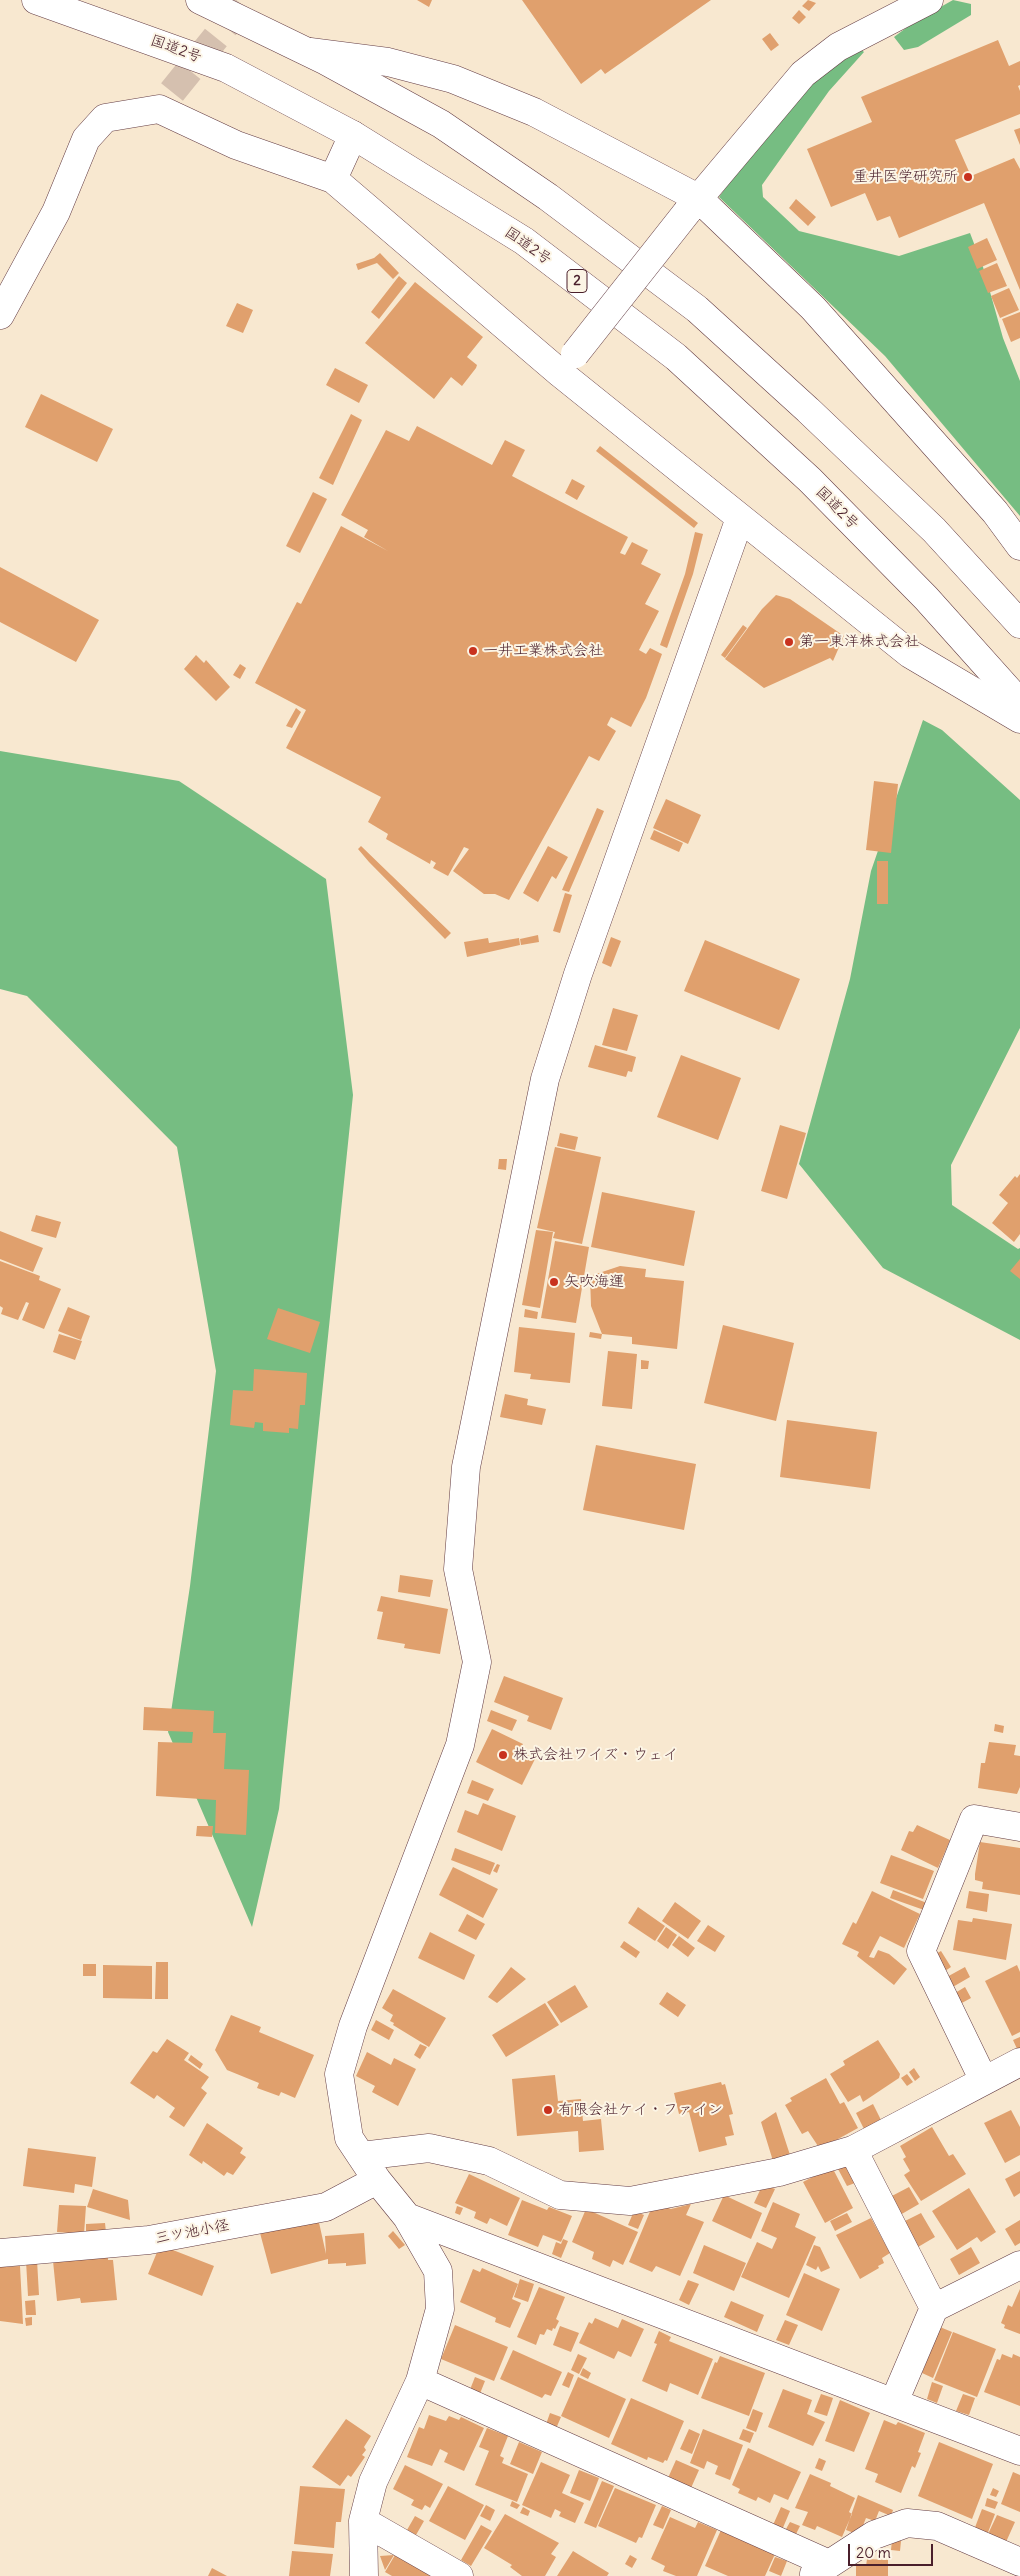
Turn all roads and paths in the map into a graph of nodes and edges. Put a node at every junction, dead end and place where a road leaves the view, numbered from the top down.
1 (36, 0) edge
2 (200, 0) edge
3 (929, 0) edge
4 (307, 51) junction
5 (353, 135) junction
6 (333, 179) junction
7 (693, 205) junction
8 (0, 315) edge
9 (567, 364) junction
10 (740, 518) junction
11 (1020, 546) edge
12 (1020, 624) edge
13 (1020, 703) edge
14 (1020, 719) edge
15 (1020, 1827) edge
16 (1020, 2062) edge
17 (984, 2081) junction
18 (853, 2150) junction
19 (361, 2156) junction
20 (376, 2180) junction
21 (407, 2217) junction
22 (0, 2252) edge
23 (1020, 2264) edge
24 (934, 2308) junction
25 (420, 2380) junction
26 (894, 2402) junction
27 (1020, 2451) edge
28 (364, 2520) junction
29 (1020, 2562) edge
30 (820, 2570) edge
31 (364, 2576) edge
32 (459, 2576) edge

1 - 5 main road, 国道2号 / 2
2 - 4 main road
3 - 7 main road
4 - 7 main road
4 - 12 main road
5 - 6 main road
5 - 13 main road, 国道2号 / 2
6 - 8 main road
6 - 9 main road
7 - 9 main road, bridge
7 - 11 main road
9 - 10 main road
10 - 14 main road
10 - 19 main road
15 - 17 main road
16 - 17 main road
17 - 18 main road
18 - 19 main road
18 - 24 main road
19 - 20 main road
20 - 21 main road
20 - 22 main road, 三ツ池小径
21 - 25 main road
21 - 26 main road
23 - 24 main road
24 - 26 main road
25 - 28 main road
25 - 30 main road
26 - 27 main road
28 - 31 main road
28 - 32 main road
29 - 30 main road

